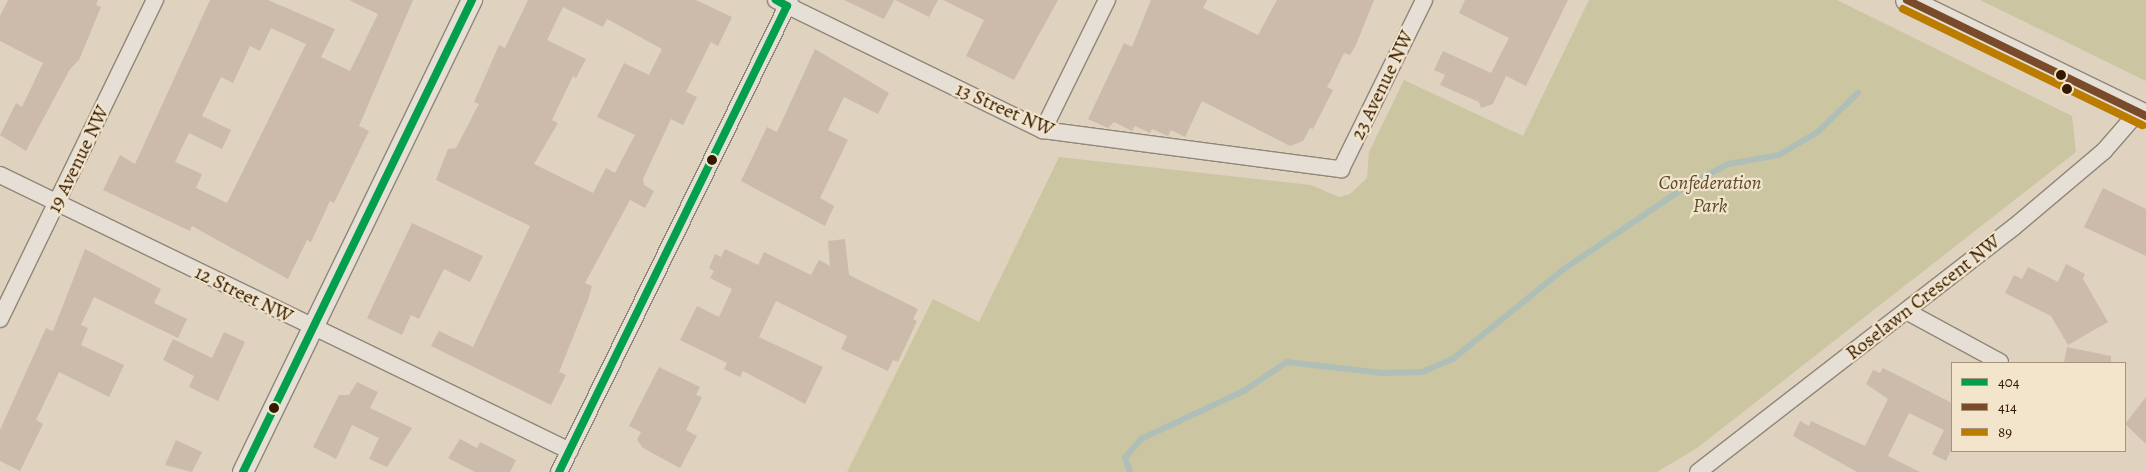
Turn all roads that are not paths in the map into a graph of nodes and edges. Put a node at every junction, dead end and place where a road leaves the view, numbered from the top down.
1 (155, 0) edge
2 (472, 0) edge
3 (1107, 0) edge
4 (1424, 0) edge
5 (1907, 0) edge
6 (784, 2) edge
7 (2142, 114) edge
8 (1044, 130) junction
9 (1341, 169) joint
10 (0, 175) edge
11 (57, 203) junction
12 (1906, 311) junction
13 (0, 319) edge
14 (313, 327) junction
15 (2000, 362) edge
16 (570, 451) junction
17 (243, 472) edge
18 (559, 472) edge
19 (1698, 472) edge

1 - 11 street, 19 Avenue NW
2 - 14 street
3 - 8 street
4 - 9 street, 23 Avenue NW
5 - 7 main road
6 - 8 street, 13 Street NW
6 - 16 street
7 - 12 street, Roselawn Crescent NW
8 - 9 street, 13 Street NW
10 - 11 street, 12 Street NW
11 - 13 street, 19 Avenue NW
11 - 14 street, 12 Street NW
12 - 15 street
12 - 19 street, Roselawn Crescent NW
14 - 16 street, 12 Street NW
14 - 17 street
16 - 18 street

